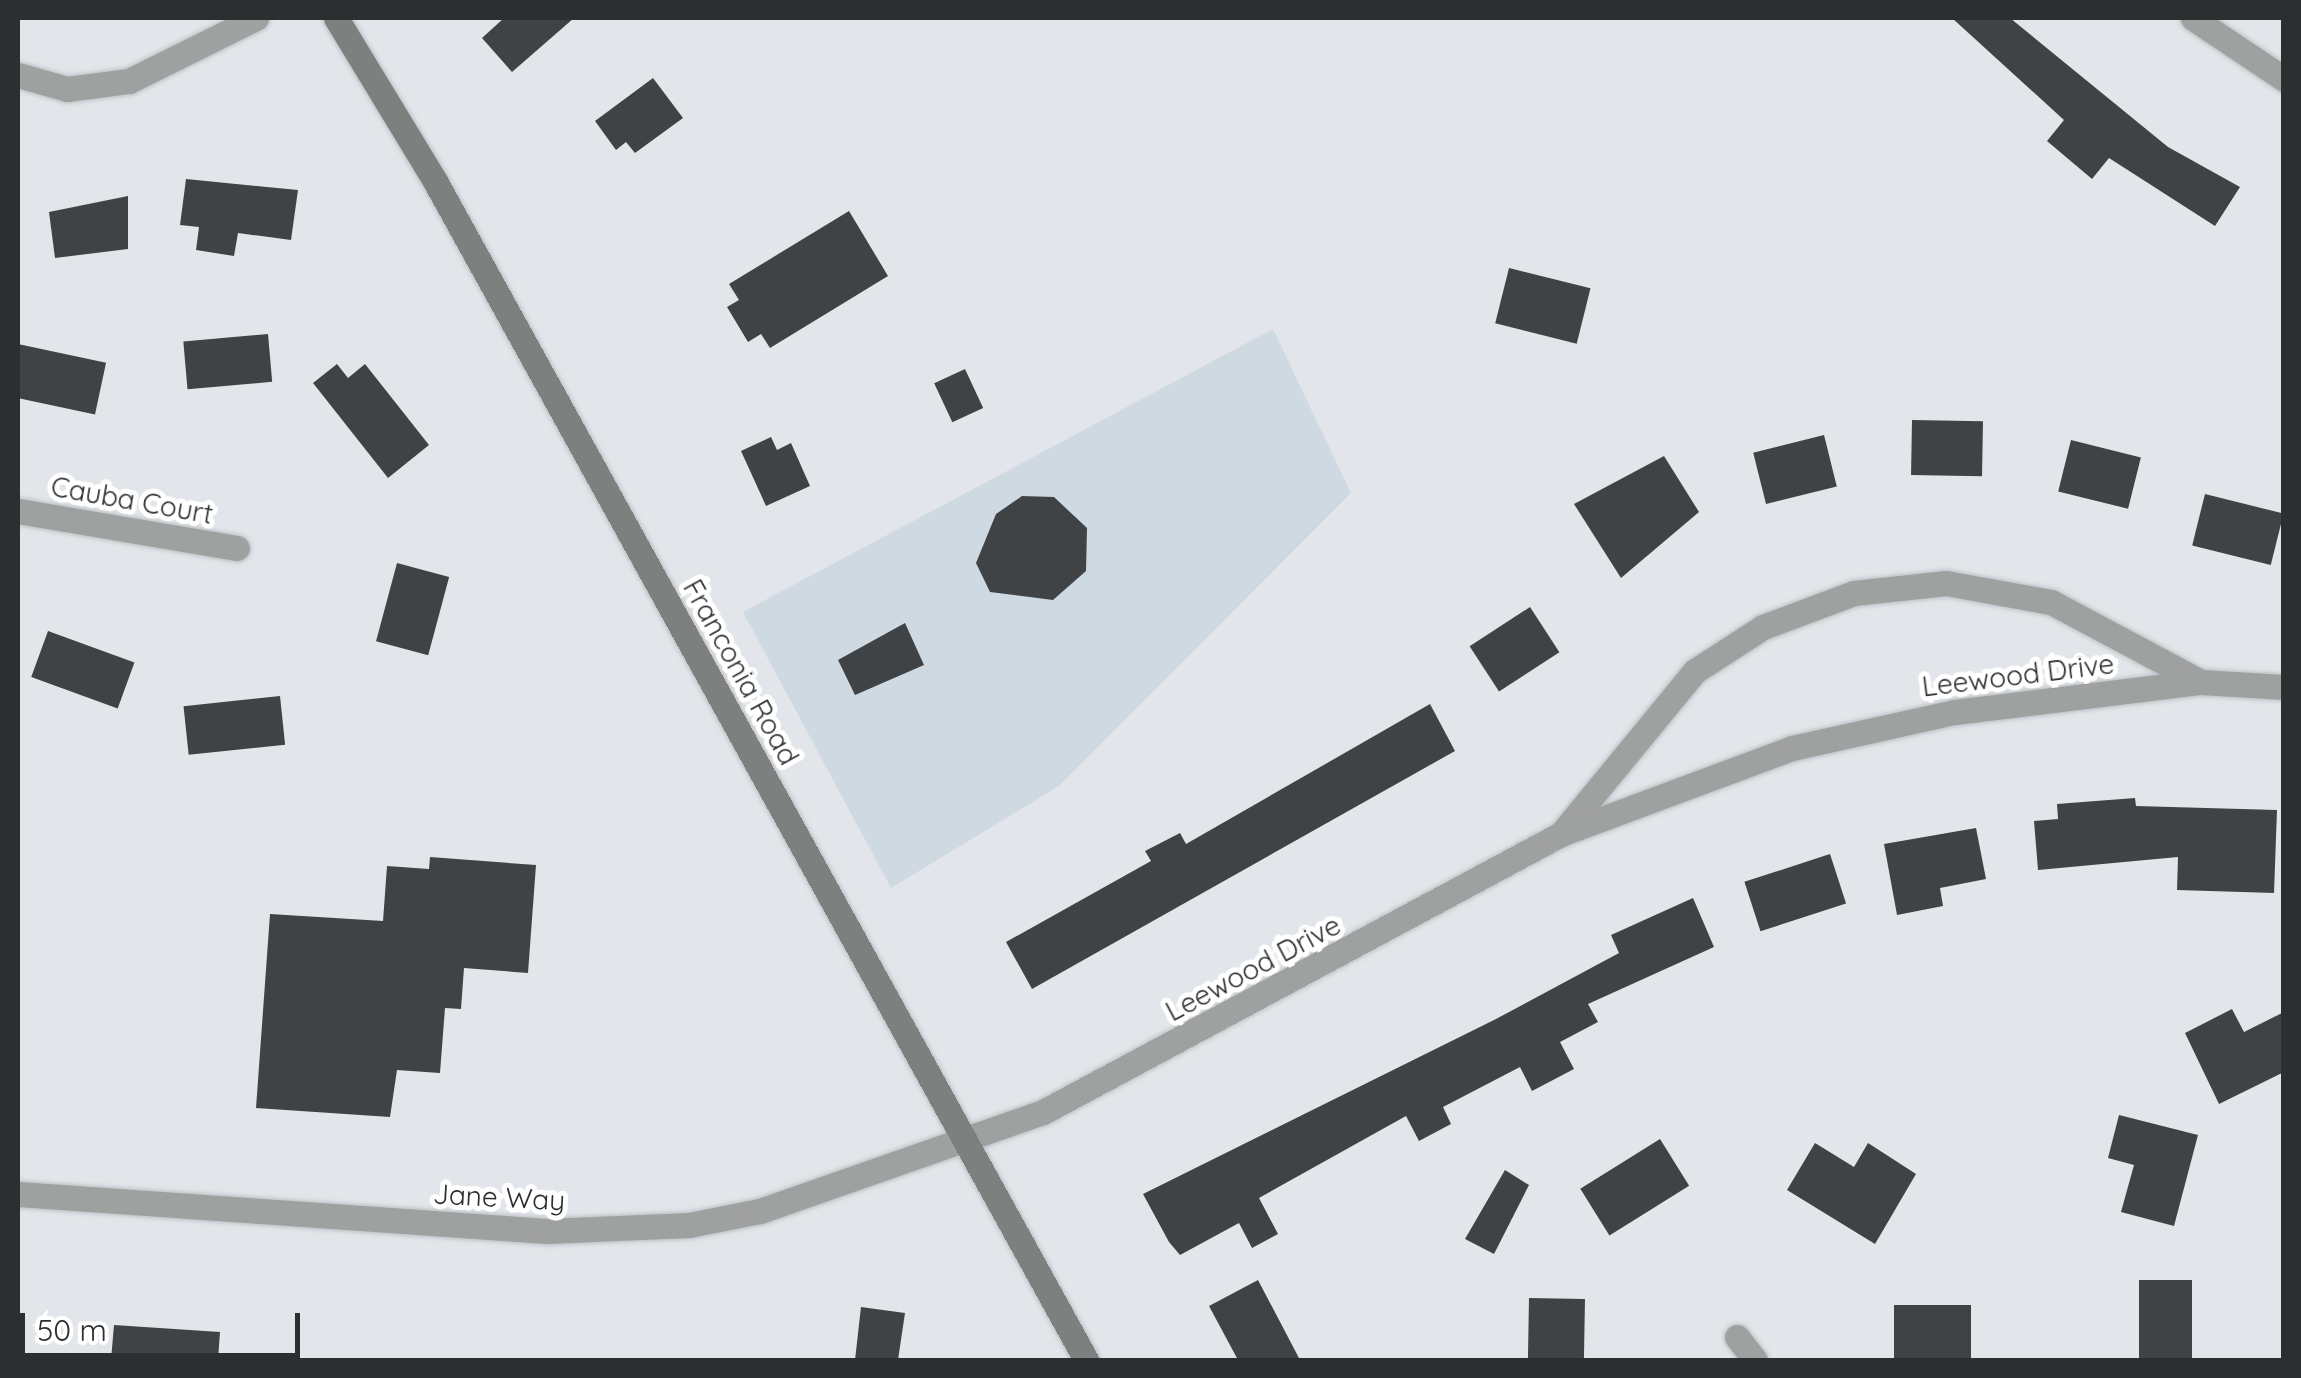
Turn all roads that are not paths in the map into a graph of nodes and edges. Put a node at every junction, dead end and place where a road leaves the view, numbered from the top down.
1 (256, 18) edge
2 (336, 18) edge
3 (2193, 18) edge
4 (18, 75) edge
5 (2284, 79) edge
6 (18, 510) edge
7 (237, 548) dead end
8 (2201, 682) junction
9 (2284, 687) edge
10 (1561, 834) junction
11 (966, 1142) junction
12 (18, 1194) edge
13 (1736, 1337) dead end
14 (1086, 1360) edge
15 (1754, 1360) edge

1 - 4 street
2 - 11 main road, Franconia Road
3 - 5 street
6 - 7 street, Cauba Court
8 - 9 street, Leewood Drive
8 - 10 street, Leewood Drive
8 - 10 street, Leewood Drive
10 - 11 street, Leewood Drive
11 - 12 street, Jane Way
11 - 14 main road, Franconia Road
13 - 15 street

